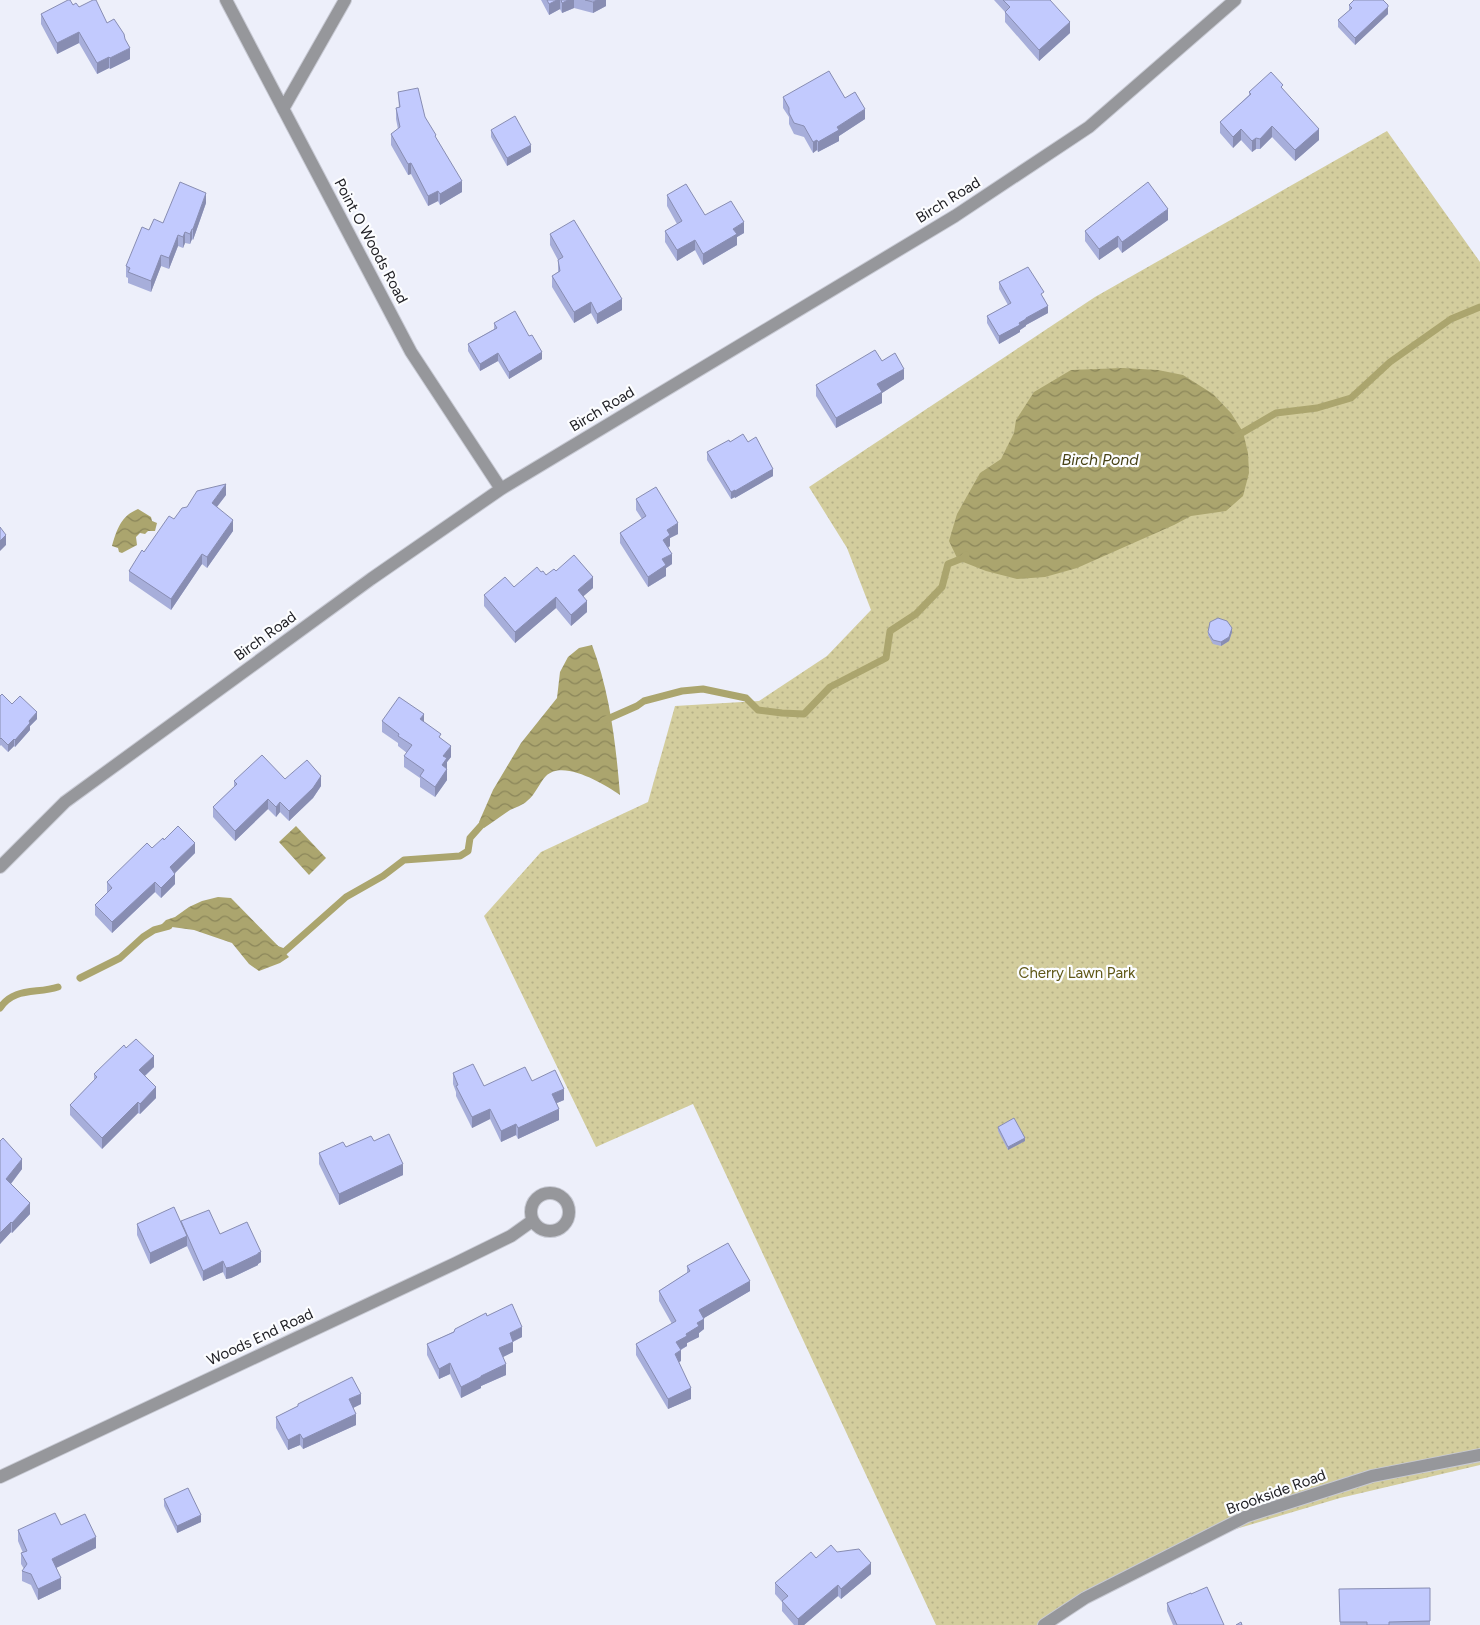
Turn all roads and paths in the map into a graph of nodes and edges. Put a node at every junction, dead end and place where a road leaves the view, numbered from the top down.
1 (226, 0) edge
2 (345, 0) edge
3 (1235, 0) edge
4 (283, 110) junction
5 (501, 489) junction
6 (0, 867) edge
7 (532, 1222) dead end
8 (1480, 1455) edge
9 (0, 1477) edge
10 (1044, 1625) edge

1 - 4 street, Point O Woods Road
2 - 4 street
3 - 5 street, Birch Road
4 - 5 street, Point O Woods Road
5 - 6 street, Birch Road
7 - 9 street, Woods End Road
8 - 10 street, Brookside Road

